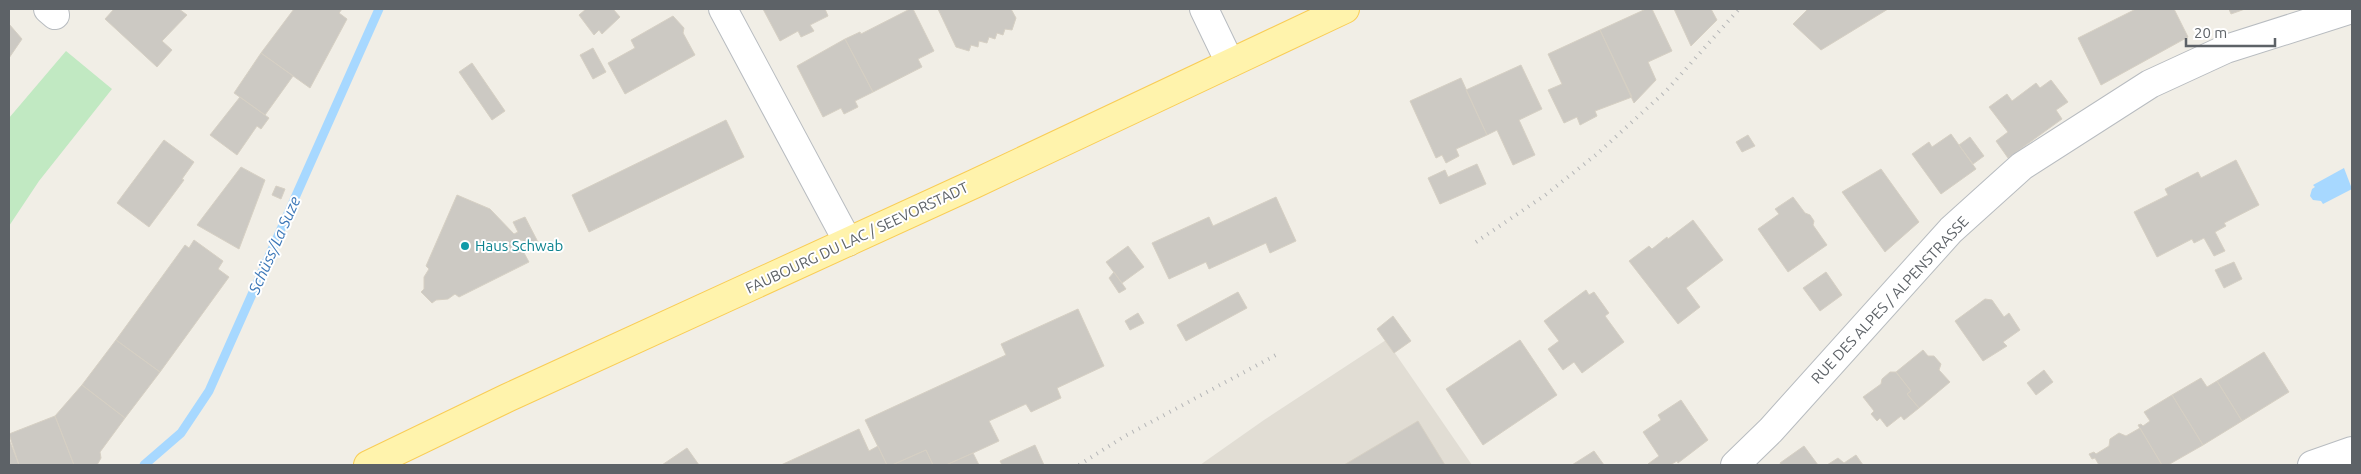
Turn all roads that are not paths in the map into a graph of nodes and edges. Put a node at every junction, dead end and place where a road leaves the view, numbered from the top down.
1 (723, 9) edge
2 (1204, 9) edge
3 (1344, 9) edge
4 (2352, 9) edge
5 (1230, 62) junction
6 (848, 242) junction
7 (2352, 451) edge
8 (368, 465) edge
9 (1735, 465) edge
10 (2312, 465) edge

1 - 6 street
2 - 5 street
3 - 5 main road, FAUBOURG DU LAC / SEEVORSTADT
4 - 9 street, RUE DES ALPES / ALPENSTRASSE
5 - 6 main road, FAUBOURG DU LAC / SEEVORSTADT
6 - 8 main road, FAUBOURG DU LAC / SEEVORSTADT
7 - 10 street

